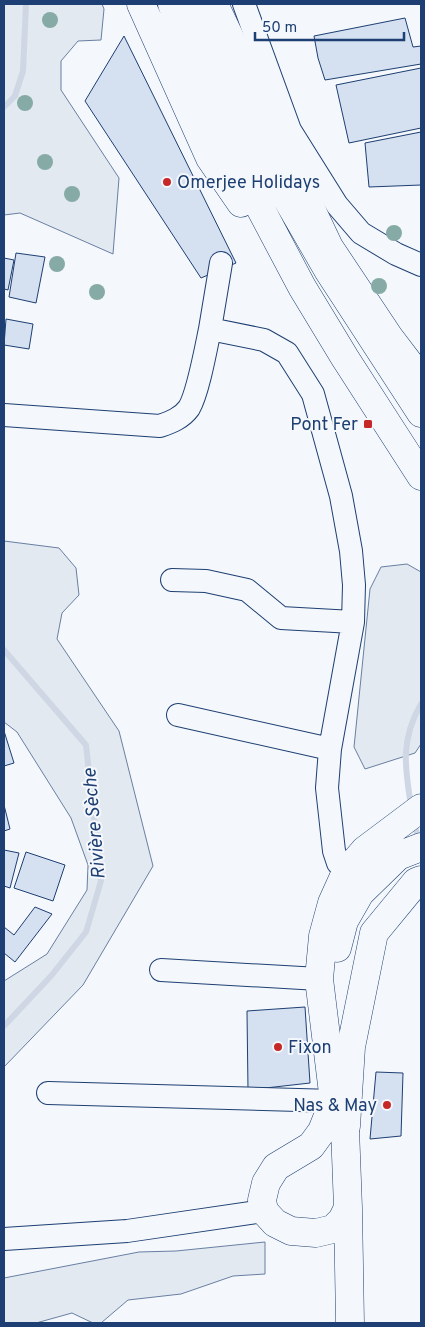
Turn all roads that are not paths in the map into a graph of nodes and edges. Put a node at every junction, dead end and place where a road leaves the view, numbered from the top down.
1 (141, 4) edge
2 (172, 4) edge
3 (191, 4) edge
4 (214, 4) edge
5 (244, 4) edge
6 (231, 124) junction
7 (221, 263) dead end
8 (421, 265) edge
9 (328, 270) junction
10 (210, 329) junction
11 (389, 338) junction
12 (345, 358) junction
13 (421, 379) edge
14 (421, 413) edge
15 (4, 415) edge
16 (421, 476) edge
17 (172, 580) dead end
18 (353, 622) junction
19 (178, 715) dead end
20 (330, 749) junction
21 (421, 808) edge
22 (421, 847) edge
23 (346, 872) junction
24 (421, 880) edge
25 (161, 970) dead end
26 (319, 978) junction
27 (48, 1093) dead end
28 (334, 1101) junction
29 (346, 1126) junction
30 (348, 1208) junction
31 (264, 1211) junction
32 (316, 1233) junction
33 (4, 1238) edge
34 (349, 1274) junction
35 (350, 1323) edge

1 - 12 main road
2 - 6 main road
3 - 6 main road
4 - 11 main road
5 - 8 street
6 - 9 main road
6 - 12 main road
7 - 10 street
9 - 11 main road
9 - 14 main road
10 - 15 street
10 - 18 street
11 - 13 main road
12 - 16 main road
17 - 18 street
18 - 20 street
19 - 20 street
20 - 23 street
21 - 23 main road
22 - 29 main road
23 - 26 main road
24 - 29 main road
25 - 26 street
26 - 28 main road
27 - 28 street
28 - 31 main road
29 - 30 main road
30 - 32 main road
30 - 34 main road
31 - 32 main road
31 - 33 street
32 - 34 main road
34 - 35 main road

